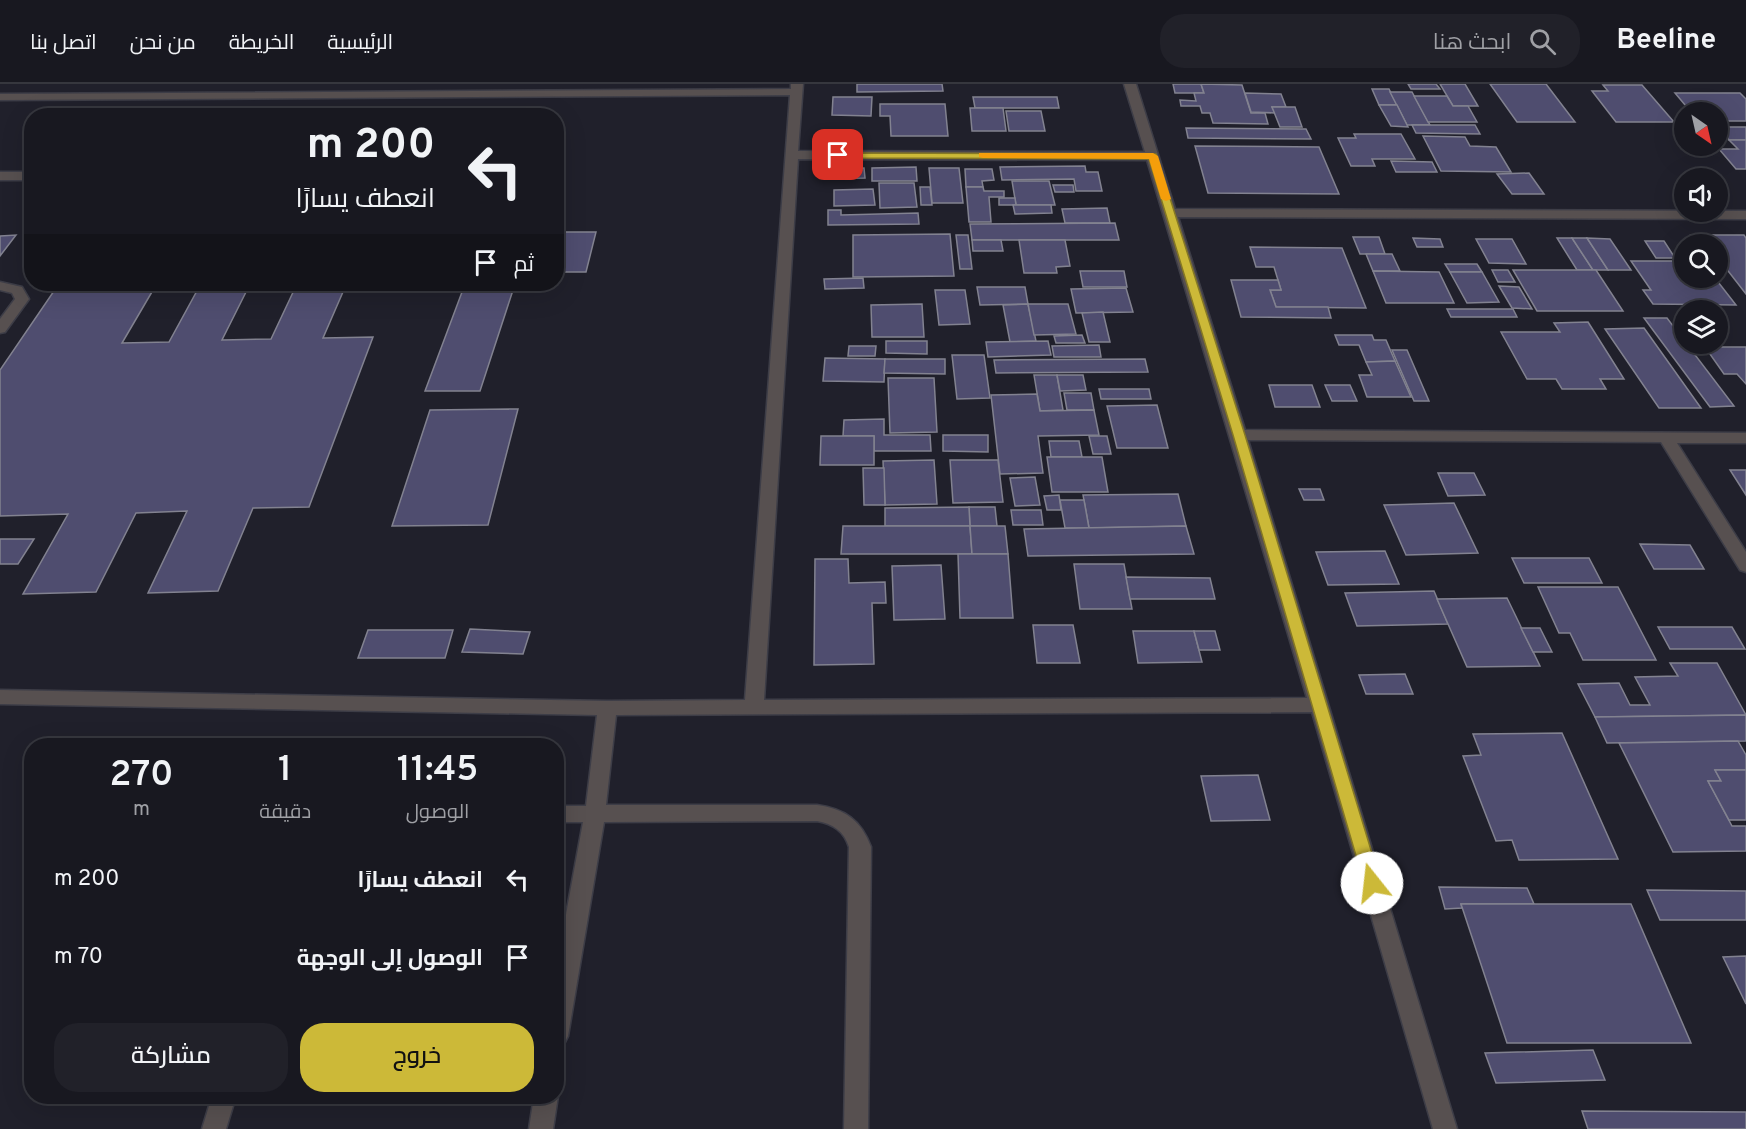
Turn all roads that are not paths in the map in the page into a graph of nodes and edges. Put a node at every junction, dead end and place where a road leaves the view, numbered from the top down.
1 (1130, 84) edge
2 (797, 88) edge
3 (0, 96) edge
4 (793, 154) junction
5 (1153, 156) junction
6 (24, 176) edge
7 (0, 177) edge
8 (1170, 213) junction
9 (1746, 215) edge
10 (0, 286) edge
11 (0, 329) edge
12 (1239, 435) junction
13 (1666, 437) junction
14 (1746, 438) edge
15 (1746, 566) edge
16 (0, 697) edge
17 (1320, 705) junction
18 (754, 707) junction
19 (607, 708) junction
20 (564, 814) edge
21 (595, 814) junction
22 (564, 990) edge
23 (222, 1104) edge
24 (545, 1104) edge
25 (214, 1129) edge
26 (541, 1129) edge
27 (856, 1129) edge
28 (1445, 1129) edge

1 - 5 street
2 - 3 street
2 - 4 street
4 - 5 street
4 - 18 street
5 - 8 street
6 - 7 street
8 - 9 street
8 - 12 street
10 - 11 street
12 - 13 street
12 - 17 street
13 - 14 street
13 - 15 street
16 - 19 street
17 - 18 street
17 - 28 street
18 - 19 street
19 - 21 street
20 - 21 street
21 - 22 street
21 - 27 street
23 - 25 street
24 - 26 street

